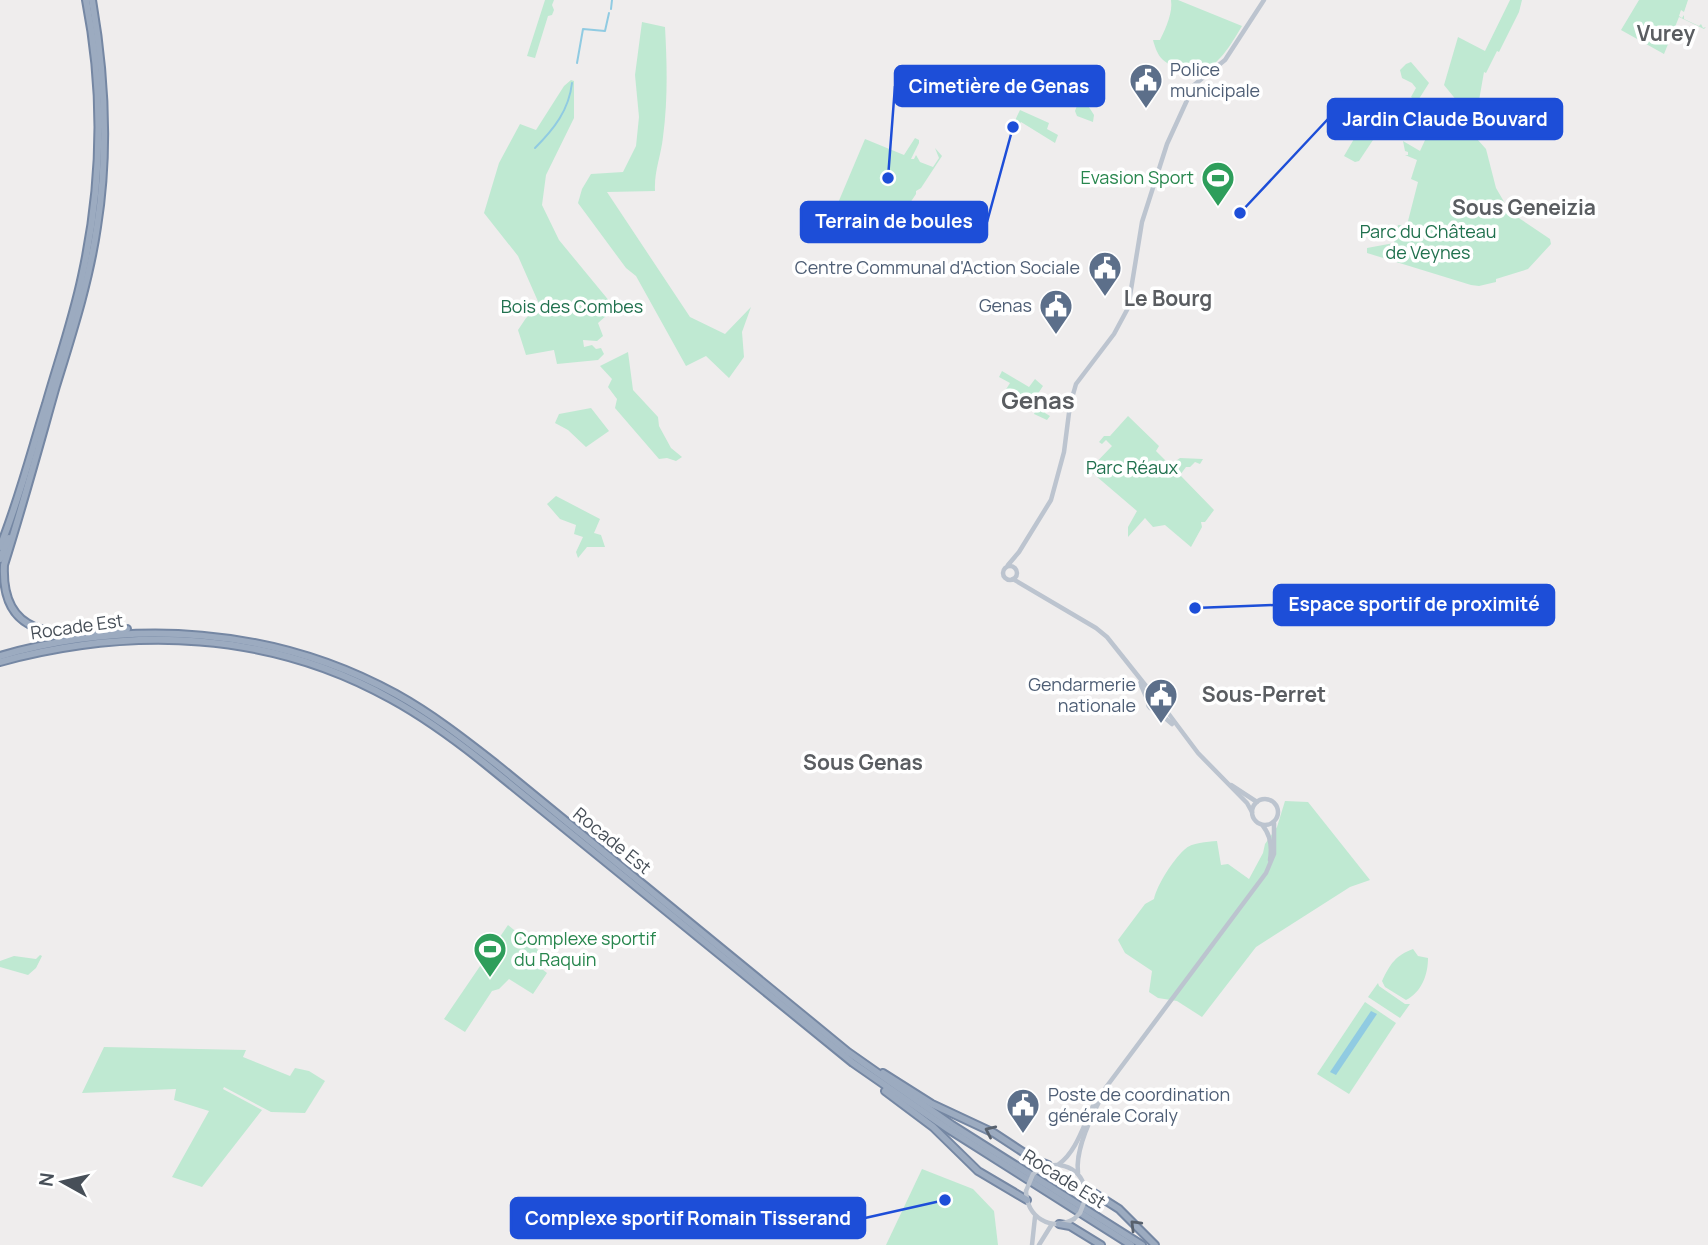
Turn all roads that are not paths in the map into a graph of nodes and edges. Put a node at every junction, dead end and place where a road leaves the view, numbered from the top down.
1 (86, 0) edge
2 (92, 0) edge
3 (1264, 0) edge
4 (22, 502) junction
5 (0, 547) edge
6 (1019, 552) junction
7 (0, 559) edge
8 (1008, 565) junction
9 (1015, 574) junction
10 (163, 633) junction
11 (0, 656) edge
12 (0, 662) edge
13 (1137, 676) junction
14 (1157, 696) junction
15 (1148, 701) junction
16 (1162, 705) junction
17 (1156, 710) junction
18 (1178, 729) junction
19 (1220, 776) junction
20 (1257, 802) junction
21 (1252, 812) junction
22 (1274, 823) junction
23 (1262, 825) junction
24 (1261, 879) junction
25 (848, 1052) junction
26 (853, 1063) junction
27 (1105, 1091) junction
28 (1059, 1164) junction
29 (1048, 1165) junction
30 (1078, 1174) junction
31 (1086, 1188) junction
32 (1027, 1200) junction
33 (1035, 1216) junction
34 (1055, 1224) junction
35 (1032, 1245) edge
36 (1039, 1245) edge
37 (1101, 1245) edge
38 (1131, 1245) edge
39 (1142, 1245) edge
40 (1155, 1245) edge

1 - 5 highway
2 - 4 highway
3 - 6 main road
4 - 7 highway
4 - 10 highway
6 - 8 main road
6 - 9 main road
8 - 9 main road
8 - 9 main road
9 - 13 main road
10 - 11 highway, Rocade Est
10 - 25 highway, Rocade Est
12 - 26 highway, Rocade Est
13 - 14 main road
13 - 15 main road
14 - 15 main road
14 - 16 main road
15 - 17 main road
16 - 17 main road
16 - 18 main road
17 - 18 main road
18 - 19 main road
19 - 20 main road
19 - 21 main road
20 - 21 main road
20 - 22 main road
21 - 23 main road
22 - 23 main road
22 - 24 main road
23 - 24 main road
24 - 27 main road
29 -> 25 highway
25 - 39 highway, Rocade Est
26 - 32 highway
26 - 38 highway, Rocade Est
27 - 28 main road
27 - 30 main road
28 - 29 main road
28 - 30 main road
29 - 32 main road, bridge
30 - 31 main road
31 - 34 main road, bridge
40 -> 31 highway
32 - 33 main road
33 - 34 main road
33 - 35 main road
34 - 36 main road
34 - 37 highway

